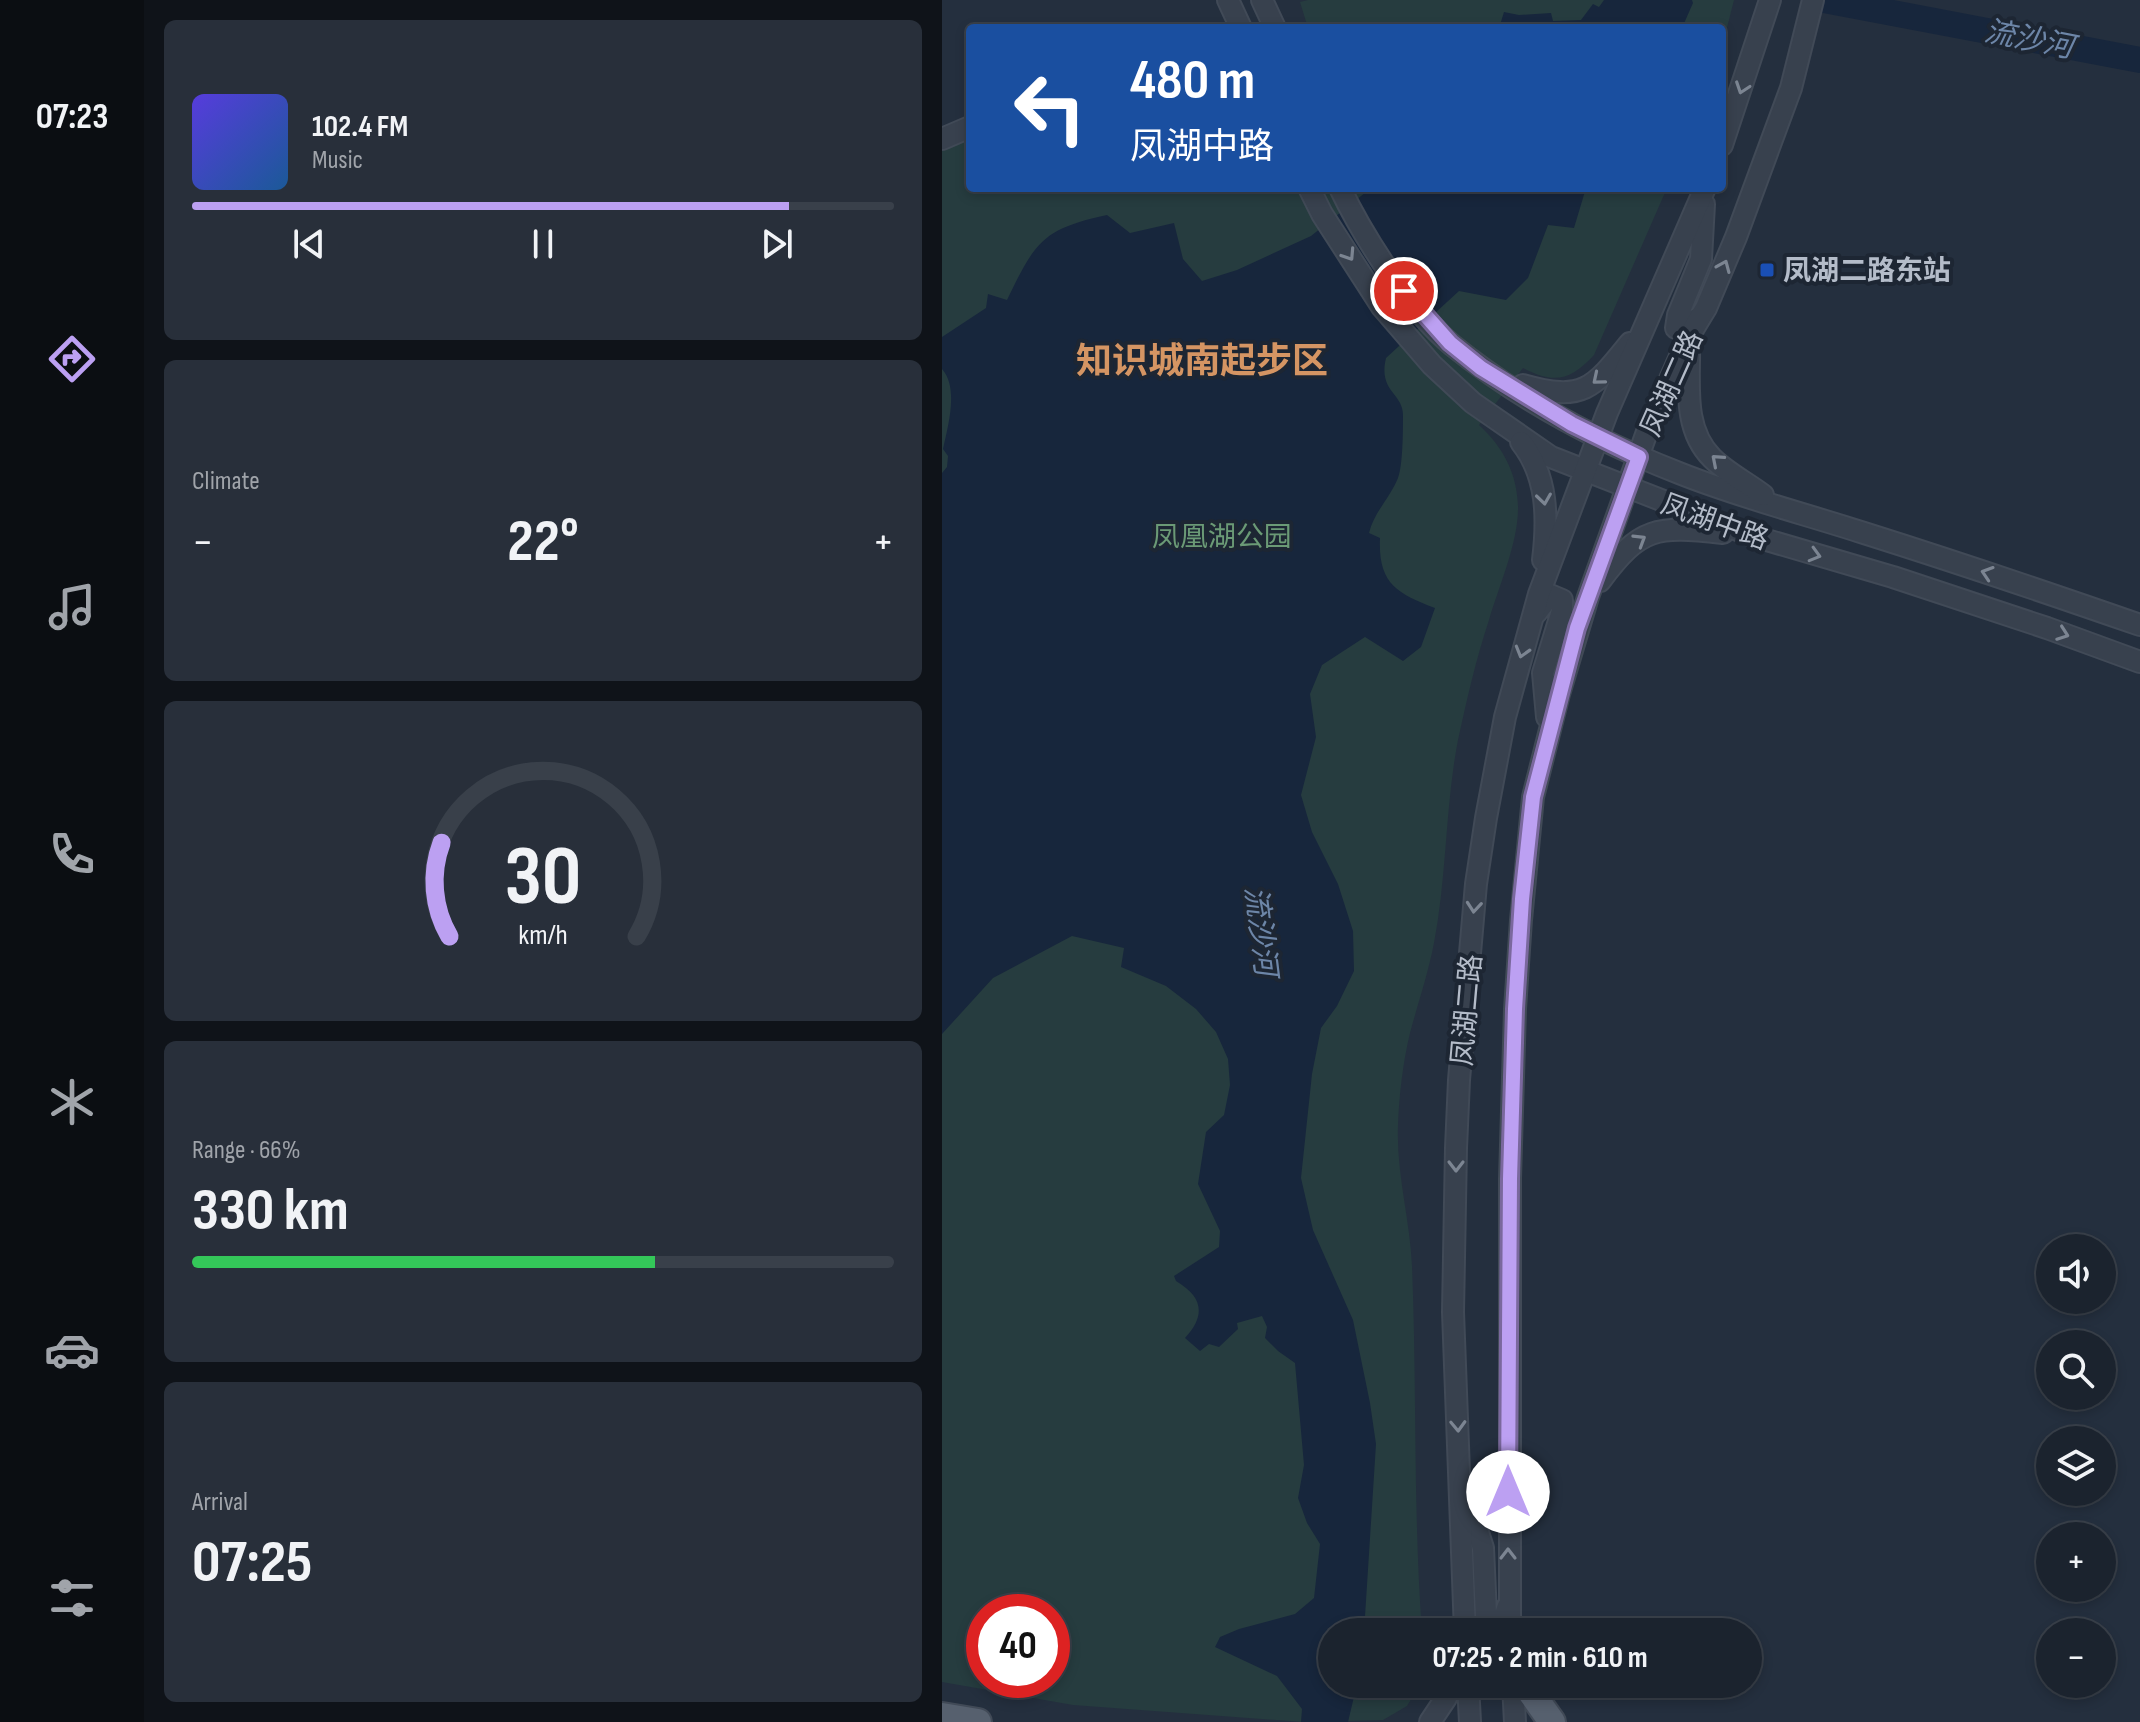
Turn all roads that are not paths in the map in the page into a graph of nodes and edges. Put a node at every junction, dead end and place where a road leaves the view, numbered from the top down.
1 (1228, 0) edge
2 (1262, 0) edge
3 (1770, 0) edge
4 (1813, 0) edge
5 (1239, 24) edge
6 (1273, 24) edge
7 (966, 129) edge
8 (1726, 133) edge
9 (942, 139) edge
10 (1311, 192) edge
11 (1342, 192) edge
12 (1703, 192) edge
13 (1705, 192) edge
14 (1706, 308) junction
15 (1649, 320) junction
16 (1689, 336) junction
17 (1496, 377) junction
18 (1487, 414) junction
19 (1597, 437) junction
20 (1639, 457) junction
21 (1584, 472) junction
22 (1626, 488) junction
23 (1786, 509) junction
24 (1753, 536) junction
25 (1781, 545) junction
26 (1539, 594) junction
27 (1588, 597) junction
28 (1531, 620) junction
29 (2140, 625) edge
30 (2140, 662) edge
31 (1548, 737) junction
32 (1460, 1479) junction
33 (1508, 1604) junction
34 (1465, 1618) edge
35 (1509, 1618) edge
36 (1446, 1698) edge
37 (1469, 1698) edge
38 (1514, 1698) edge
39 (1535, 1698) edge
40 (942, 1716) edge
41 (978, 1722) edge
42 (1430, 1722) edge
43 (1470, 1722) edge
44 (1515, 1722) edge
45 (1552, 1722) edge

1 - 5 street
2 - 6 street
3 -> 8 street
14 -> 4 street, 凤湖二路
7 - 9 street
10 -> 18 street, 凤湖中路
11 - 17 street, 凤湖中路
12 - 15 street, 凤湖二路
13 - 14 street
14 - 16 street, 凤湖二路
15 -> 17 street
15 - 19 street, 凤湖二路
16 - 20 street, 凤湖二路
23 -> 16 street
17 - 19 street, 凤湖中路
18 - 21 street, 凤湖中路
18 -> 26 street
19 - 20 street, 凤湖中路
19 - 21 street, 凤湖二路
20 - 22 street, 凤湖二路
20 - 23 street, 凤湖中路
21 - 22 street, 凤湖中路
21 - 26 street, 凤湖二路
22 - 24 street, 凤湖中路
22 - 27 street, 凤湖二路
23 - 25 street
29 -> 23 street, 凤湖中路
24 - 25 street, 凤湖中路
27 -> 24 street
25 -> 30 street, 凤湖中路
26 - 28 street, 凤湖二路
27 - 31 street, 凤湖二路
28 - 31 street
28 -> 32 street, 凤湖二路
33 -> 31 street, 凤湖二路
32 - 33 street
32 - 34 street, 凤湖二路
33 - 35 street, 凤湖二路
36 - 42 street
37 - 43 street
38 - 44 street
39 - 45 main road
40 - 41 main road

